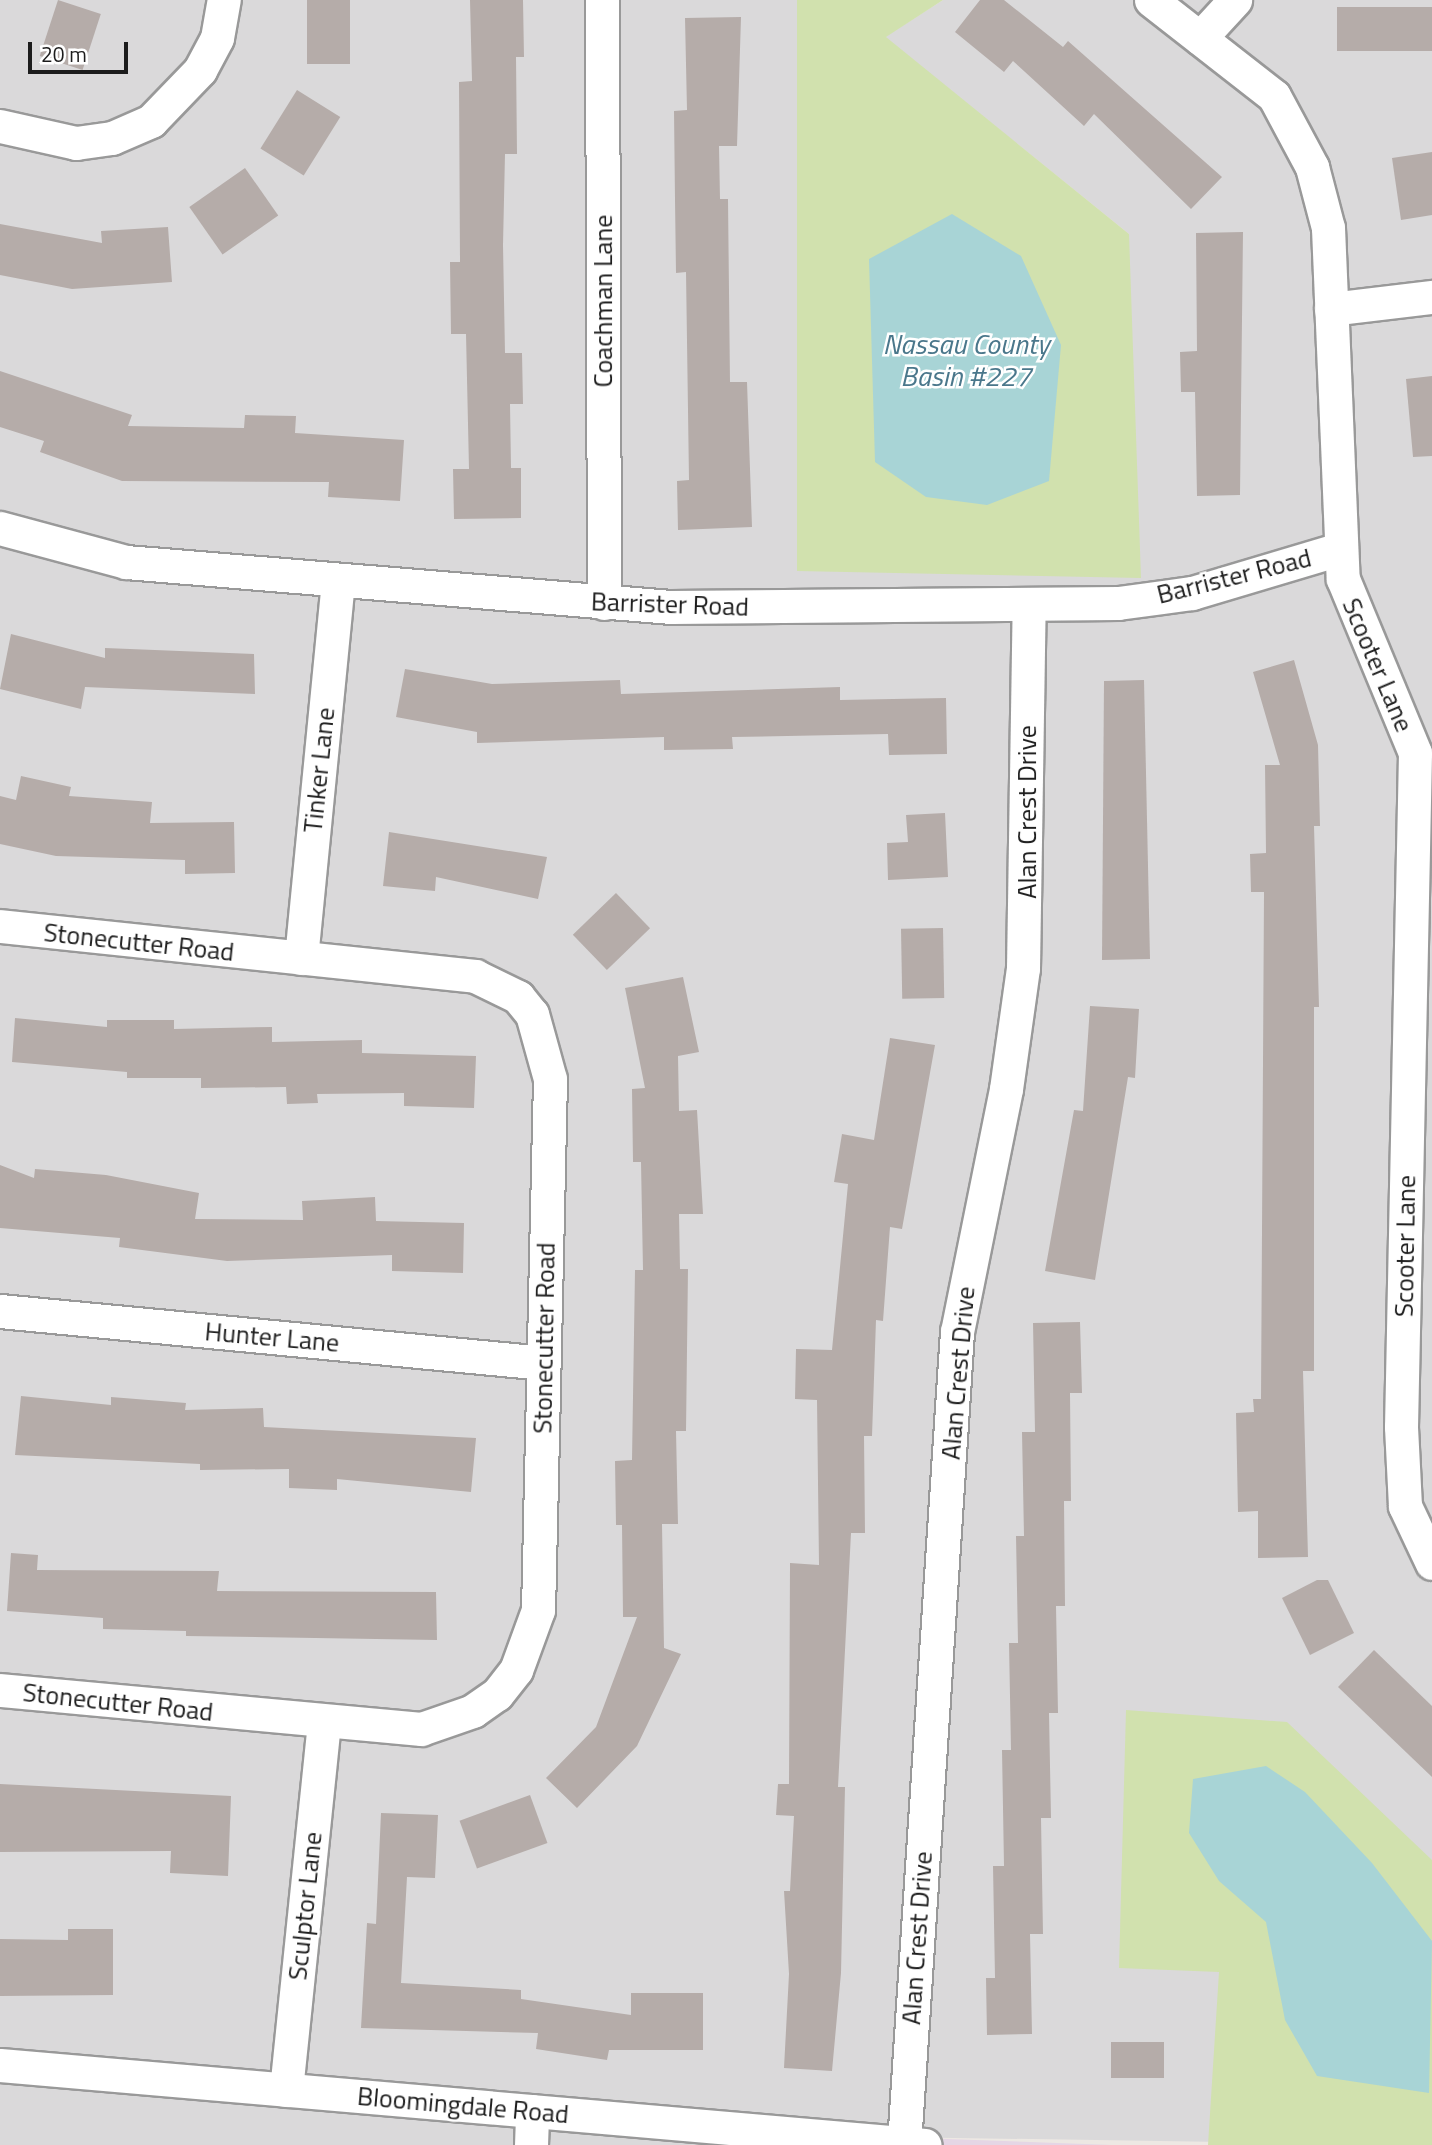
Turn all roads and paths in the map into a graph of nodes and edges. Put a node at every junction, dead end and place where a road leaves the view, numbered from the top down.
1 (224, 0) edge
2 (602, 0) edge
3 (1151, 0) edge
4 (1235, 0) edge
5 (1200, 38) junction
6 (0, 126) edge
7 (1432, 297) edge
8 (1331, 309) junction
9 (0, 528) edge
10 (1340, 549) junction
11 (338, 582) junction
12 (604, 603) junction
13 (1029, 606) junction
14 (1423, 753) edge
15 (0, 926) edge
16 (301, 958) junction
17 (0, 1311) edge
18 (544, 1363) junction
19 (1432, 1563) edge
20 (0, 1690) edge
21 (324, 1722) junction
22 (0, 2065) edge
23 (286, 2090) junction
24 (532, 2112) junction
25 (915, 2144) edge
26 (531, 2145) edge

1 - 6 street
2 - 12 street, Coachman Lane
3 - 5 street, Scooter Lane
4 - 5 street
5 - 8 street, Scooter Lane
7 - 8 street
8 - 10 street, Scooter Lane
9 - 11 street, Barrister Road
10 - 13 street, Barrister Road
10 - 14 street, Scooter Lane
11 - 12 street, Barrister Road
11 - 16 street, Tinker Lane
12 - 13 street, Barrister Road
13 - 25 street, Alan Crest Drive
14 - 19 street, Scooter Lane
15 - 16 street, Stonecutter Road
16 - 18 street, Stonecutter Road
17 - 18 street, Hunter Lane
18 - 21 street, Stonecutter Road
20 - 21 street, Stonecutter Road
21 - 23 street, Sculptor Lane
22 - 23 street, Bloomingdale Road
23 - 24 street, Bloomingdale Road
24 - 25 street, Bloomingdale Road
24 - 26 street

